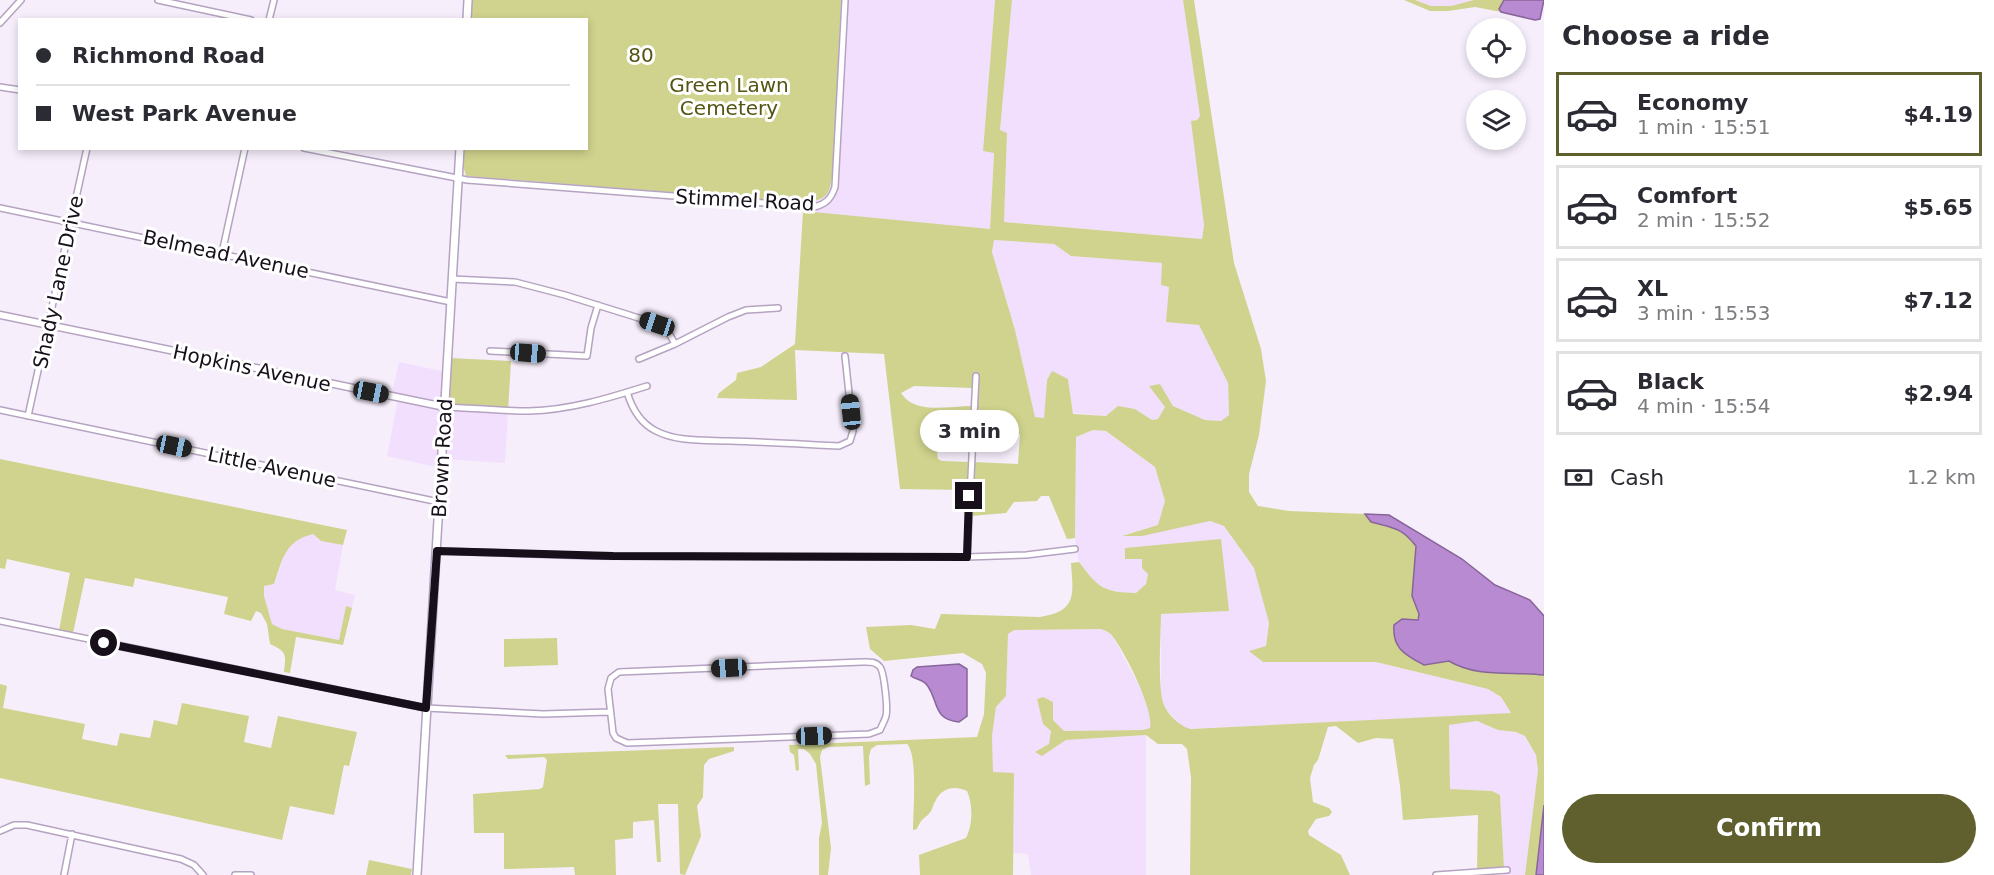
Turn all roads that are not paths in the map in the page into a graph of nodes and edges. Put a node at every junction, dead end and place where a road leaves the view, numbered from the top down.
1 (21, 0) edge
2 (158, 0) edge
3 (274, 0) edge
4 (468, 0) edge
5 (845, 0) edge
6 (242, 18) edge
7 (270, 18) edge
8 (467, 18) edge
9 (0, 23) edge
10 (0, 87) edge
11 (18, 90) edge
12 (87, 150) edge
13 (245, 150) edge
14 (314, 150) edge
15 (460, 150) edge
16 (458, 179) junction
17 (0, 208) edge
18 (70, 223) junction
19 (222, 253) junction
20 (452, 279) junction
21 (451, 302) junction
22 (598, 305) junction
23 (778, 308) dead end
24 (0, 315) edge
25 (48, 325) junction
26 (675, 344) junction
27 (490, 351) dead end
28 (845, 356) dead end
29 (639, 359) dead end
30 (976, 376) dead end
31 (647, 386) dead end
32 (627, 392) junction
33 (445, 407) junction
34 (0, 410) edge
35 (28, 416) junction
36 (439, 502) junction
37 (1075, 549) dead end
38 (437, 551) junction
39 (967, 557) junction
40 (0, 621) edge
41 (426, 708) junction
42 (609, 712) junction
43 (0, 830) edge
44 (72, 834) junction
45 (1507, 870) dead end
46 (64, 875) edge
47 (203, 875) edge
48 (235, 875) edge
49 (251, 875) edge
50 (417, 875) edge
51 (1436, 875) edge

1 - 9 street
2 - 6 street
3 - 7 street
4 - 8 main road
5 - 16 street, Stimmel Road
10 - 11 street
12 - 18 street, Shady Lane Drive
13 - 19 street
14 - 16 street
15 - 16 main road, Brown Road
16 - 20 main road, Brown Road
17 - 18 street, Belmead Avenue
18 - 19 street, Belmead Avenue
18 - 25 street, Shady Lane Drive
19 - 21 street, Belmead Avenue
20 - 21 main road, Brown Road
20 - 22 street
21 - 33 main road, Brown Road
22 - 26 street
22 - 27 street
23 - 26 street
24 - 25 street, Hopkins Avenue
25 - 33 street, Hopkins Avenue
25 - 35 street, Shady Lane Drive
26 - 29 street
28 - 32 street
30 - 39 street
31 - 32 street, Hopkins Avenue
32 - 33 street, Hopkins Avenue
33 - 36 main road, Brown Road
34 - 35 street, Little Avenue
35 - 36 street, Little Avenue
36 - 38 main road, Brown Road
37 - 39 street
38 - 39 street
38 - 41 main road, Brown Road
40 - 41 street
41 - 42 street
41 - 50 main road, Brown Road
42 - 42 street
43 - 44 street
44 - 46 street
44 - 47 street
45 - 51 street
48 - 49 street

